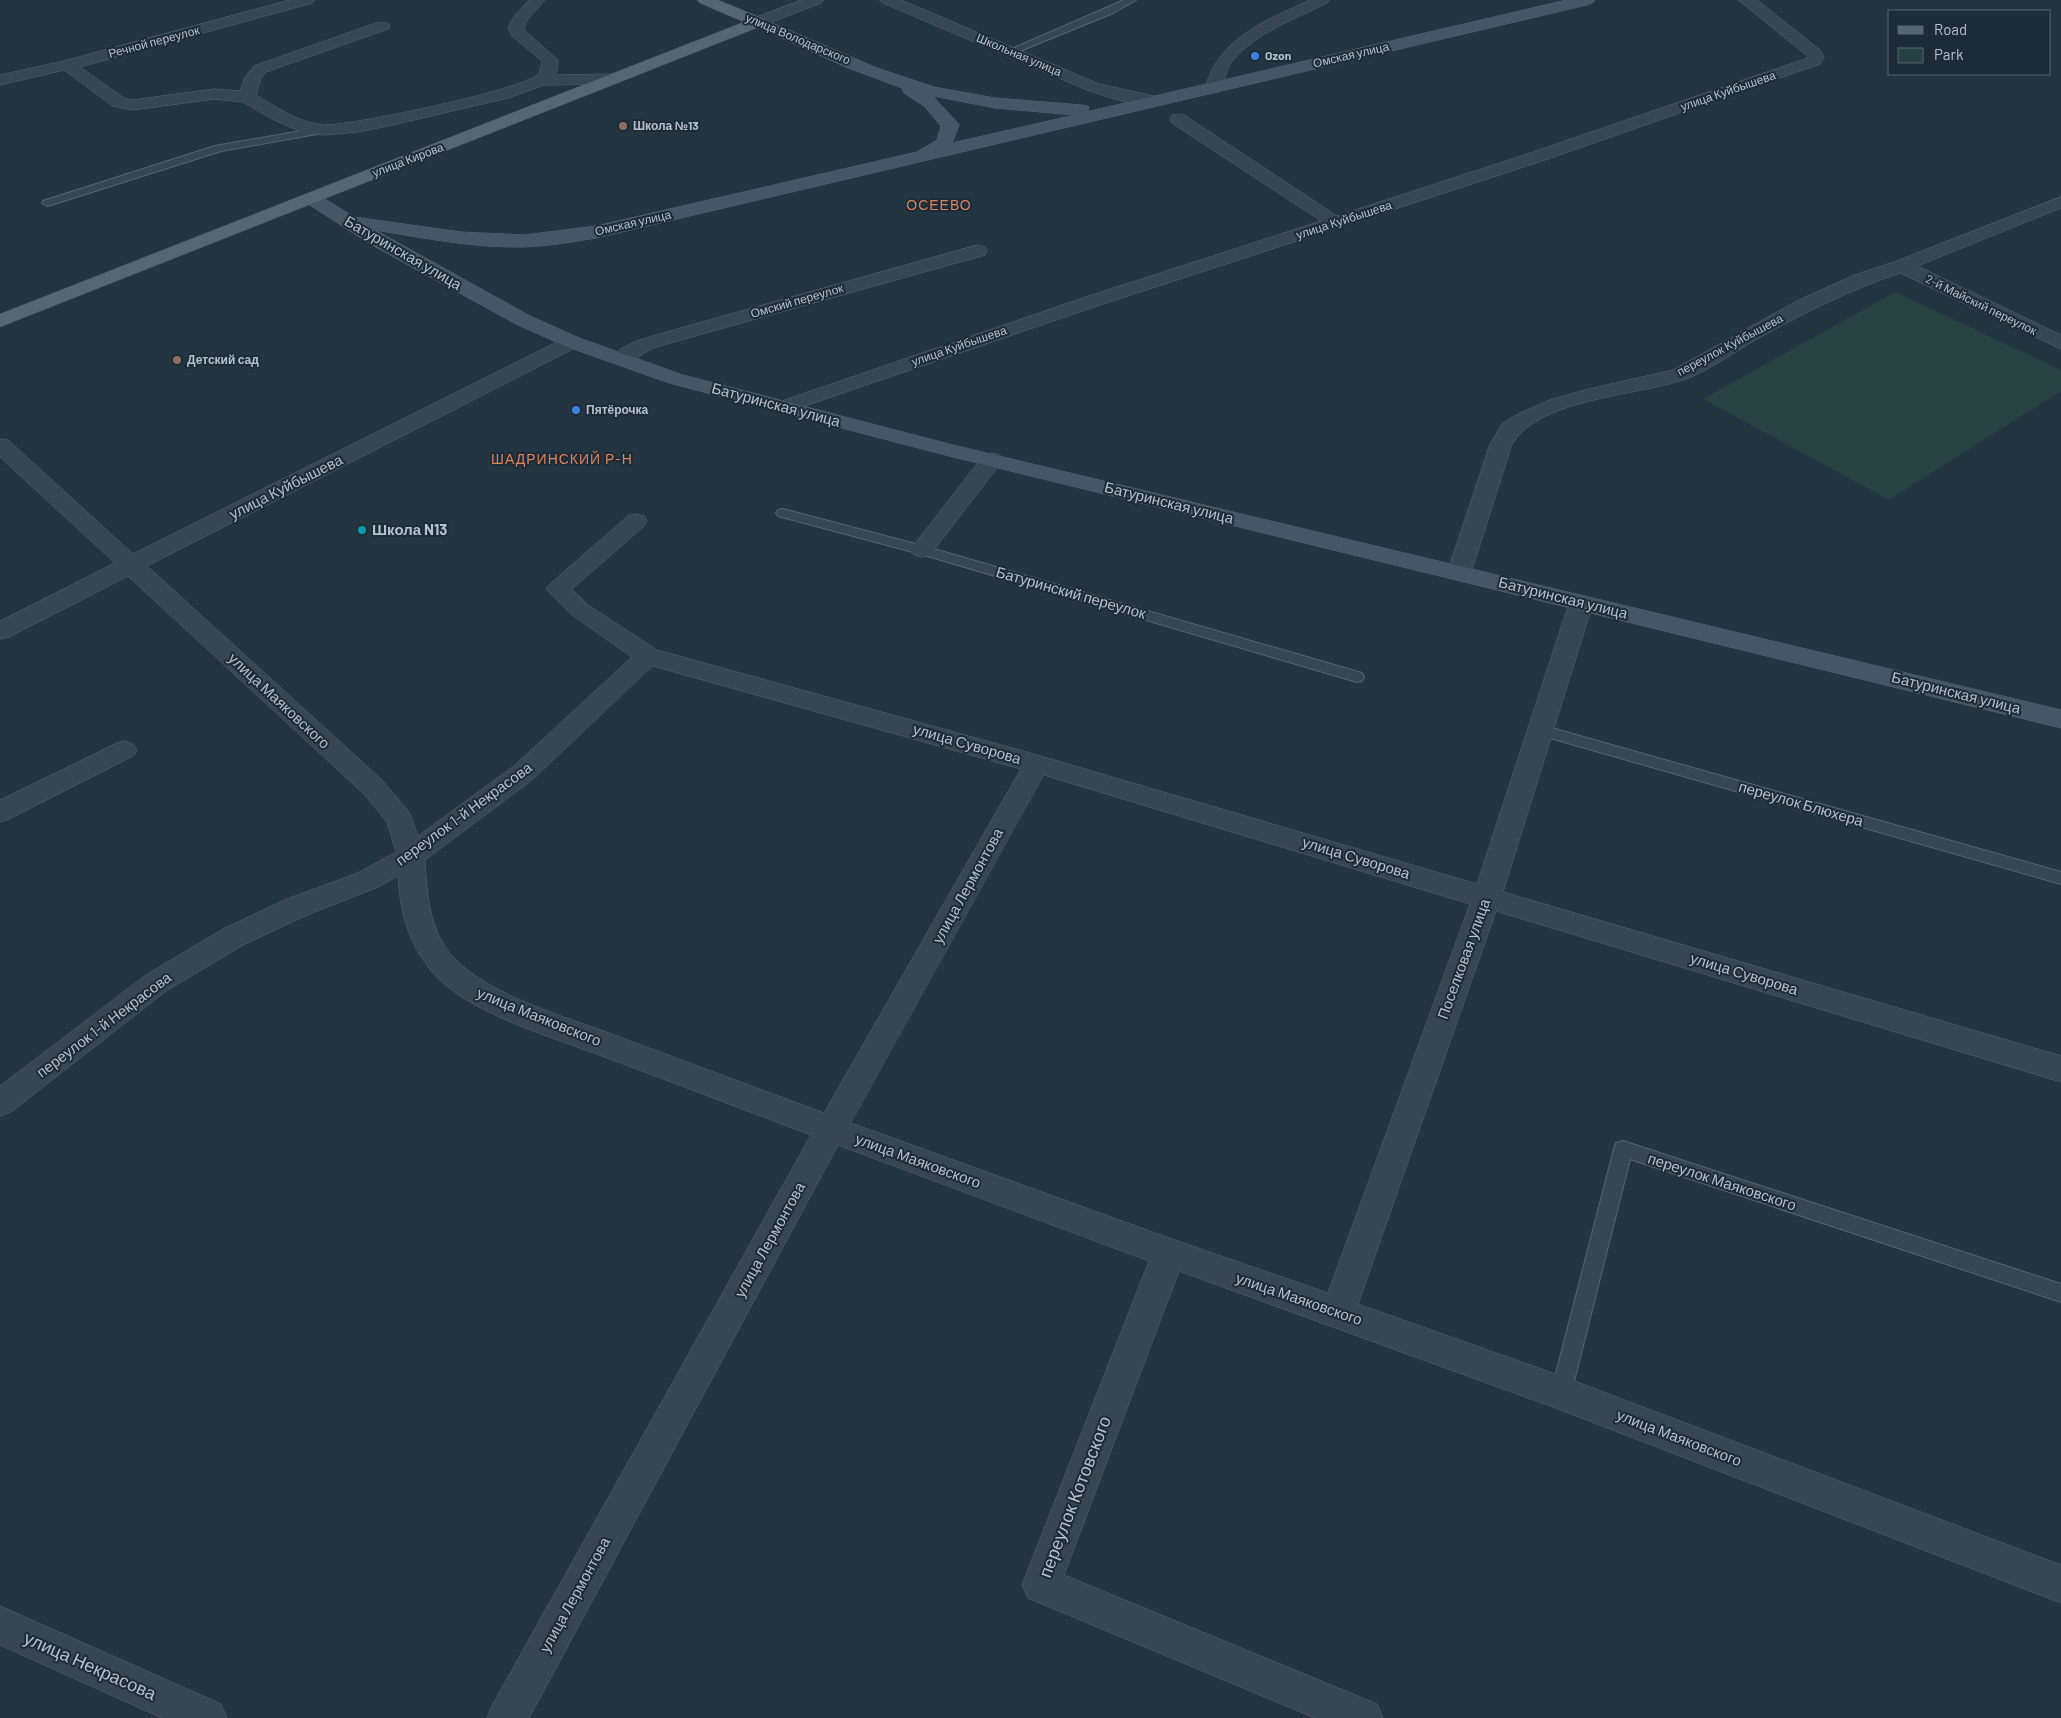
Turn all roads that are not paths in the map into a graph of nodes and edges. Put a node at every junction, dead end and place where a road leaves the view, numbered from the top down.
1 (307, 0) edge
2 (537, 0) edge
3 (705, 0) edge
4 (816, 0) edge
5 (888, 0) edge
6 (1131, 0) edge
7 (1322, 0) edge
8 (1587, 0) edge
9 (1747, 0) edge
10 (758, 22) junction
11 (382, 26) dead end
12 (1012, 51) junction
13 (67, 65) junction
14 (891, 78) junction
15 (614, 79) junction
16 (0, 80) edge
17 (542, 80) junction
18 (1213, 88) junction
19 (248, 97) junction
20 (1152, 101) junction
21 (1000, 105) junction
22 (1114, 110) junction
23 (1178, 119) dead end
24 (950, 124) junction
25 (324, 130) junction
26 (1006, 136) junction
27 (915, 157) junction
28 (310, 198) junction
29 (47, 202) dead end
30 (2061, 202) edge
31 (346, 220) junction
32 (1336, 223) junction
33 (978, 251) dead end
34 (1901, 266) junction
35 (0, 321) edge
36 (572, 342) junction
37 (2061, 343) edge
38 (620, 359) junction
39 (783, 407) junction
40 (0, 445) edge
41 (992, 460) junction
42 (783, 513) dead end
43 (636, 522) dead end
44 (922, 550) junction
45 (132, 564) junction
46 (1459, 573) junction
47 (1581, 603) junction
48 (0, 631) edge
49 (648, 656) junction
50 (1357, 677) dead end
51 (2061, 719) edge
52 (1541, 730) junction
53 (124, 750) dead end
54 (1037, 764) junction
55 (0, 812) edge
56 (411, 856) junction
57 (2061, 878) edge
58 (1487, 897) junction
59 (2061, 1069) edge
60 (0, 1103) edge
61 (831, 1129) junction
62 (1168, 1253) junction
63 (2061, 1293) edge
64 (1338, 1312) junction
65 (1561, 1393) junction
66 (2061, 1584) edge
67 (0, 1624) edge
68 (207, 1718) edge
69 (507, 1718) edge
70 (1363, 1718) edge

1 - 13 street, Речной переулок
2 - 17 street
3 - 10 main road, улица Володарского
4 - 10 street, улица Кирова
5 - 12 street, Школьная улица
6 - 12 lane
7 - 18 street
8 - 18 street, Омская улица
9 - 32 street, улица Куйбышева
10 - 14 street, улица Володарского
10 - 15 main road, улица Кирова
11 - 19 street
12 - 20 street, Школьная улица
13 - 16 street, Речной переулок
13 - 19 street
14 - 21 street, улица Володарского
14 - 24 street, улица Володарского
15 - 17 street
15 - 28 main road, улица Кирова
17 - 25 street
18 - 20 street, Омская улица
19 - 25 street
20 - 22 street, Омская улица
21 - 22 street, Омская улица
21 - 24 street, Омская улица
21 - 26 street
22 - 26 street, Омская улица
23 - 32 street
24 - 26 street, улица Володарского
24 - 27 street, Омская улица
25 - 29 lane
26 - 27 street, Омская улица
27 - 31 street, Омская улица
28 - 31 street, Батуринская улица
28 - 35 main road, улица Кирова
30 - 34 street, переулок Куйбышева
31 - 36 street, Батуринская улица
32 - 39 street, улица Куйбышева
33 - 38 street, Омский переулок
34 - 37 street, 2-й Майский переулок
34 - 46 street, переулок Куйбышева
36 - 38 street, Батуринская улица
36 - 45 street, улица Куйбышева
38 - 39 street, Батуринская улица
39 - 41 street, Батуринская улица
40 - 45 street, улица Маяковского
41 - 44 street
41 - 46 street, Батуринская улица
42 - 44 lane, Батуринский переулок
43 - 49 street
44 - 50 lane, Батуринский переулок
45 - 48 street, улица Куйбышева
45 - 56 street, улица Маяковского
46 - 47 street, Батуринская улица
47 - 51 street, Батуринская улица
47 - 52 street, Поселковая улица
49 - 54 street, улица Суворова
49 - 56 street, переулок 1-й Некрасова
52 - 57 lane, переулок Блюхера
52 - 58 street, Поселковая улица
53 - 55 street
54 - 58 street, улица Суворова
54 - 61 street, улица Лермонтова
56 - 60 street, переулок 1-й Некрасова
56 - 61 street, улица Маяковского
58 - 59 street, улица Суворова
58 - 64 street, Поселковая улица
61 - 62 street, улица Маяковского
61 - 69 street, улица Лермонтова
62 - 64 street, улица Маяковского
62 - 70 street, переулок Котовского
63 - 65 lane, переулок Маяковского
64 - 65 street, улица Маяковского
65 - 66 street, улица Маяковского
67 - 68 street, улица Некрасова

